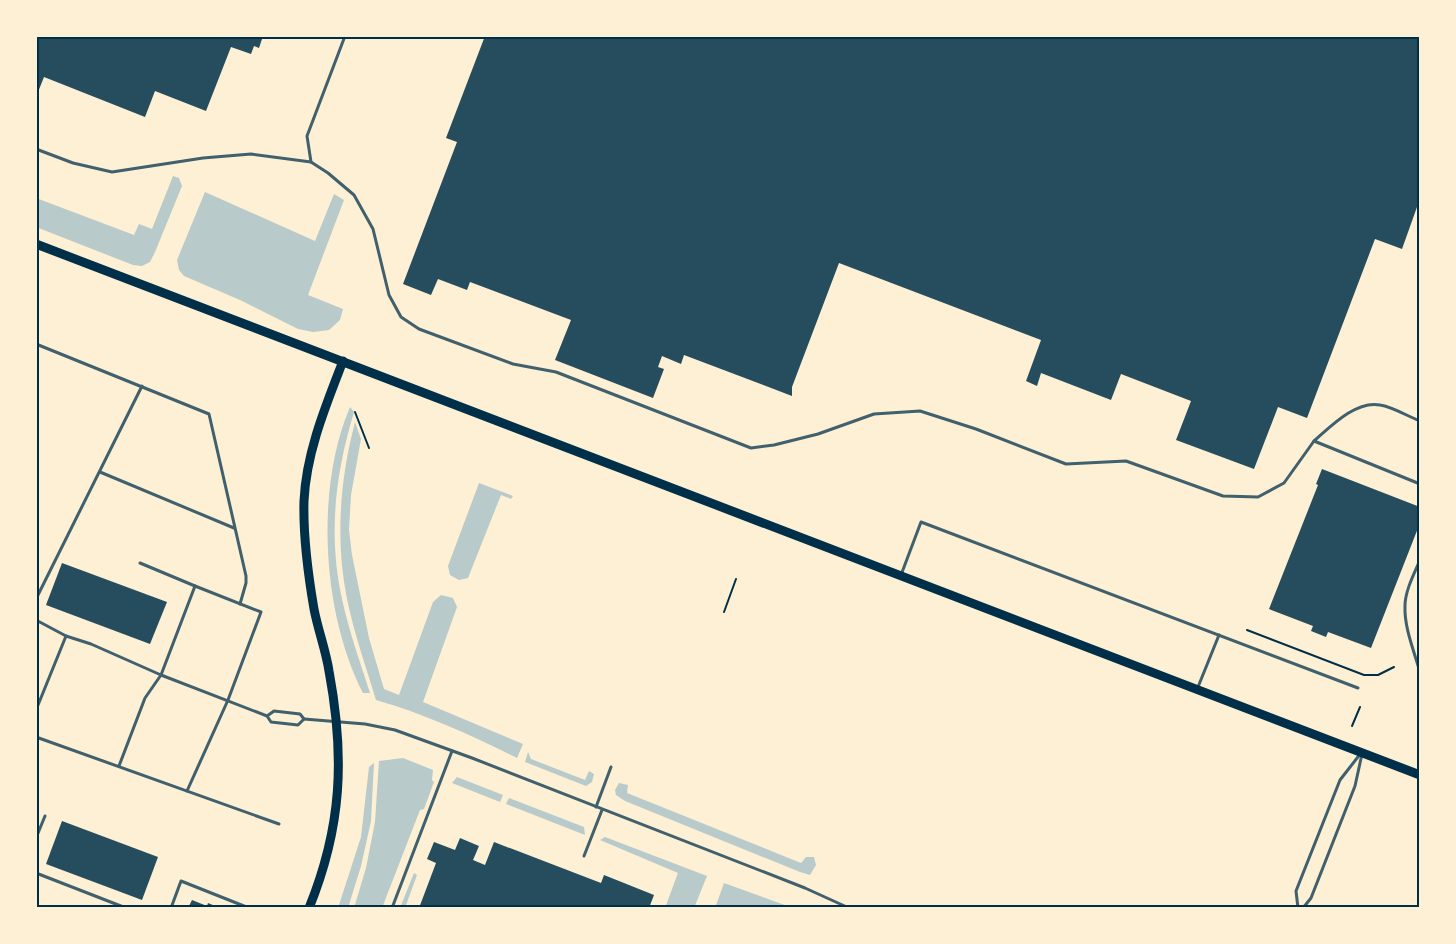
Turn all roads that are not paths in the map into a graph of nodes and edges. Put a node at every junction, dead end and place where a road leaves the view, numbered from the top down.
1 (345, 36) edge
2 (36, 149) edge
3 (311, 162) junction
4 (36, 244) edge
5 (36, 344) edge
6 (343, 361) junction
7 (142, 386) junction
8 (1420, 421) edge
9 (1314, 441) junction
10 (100, 472) junction
11 (1420, 484) edge
12 (236, 528) junction
13 (1420, 560) edge
14 (140, 563) dead end
15 (900, 576) junction
16 (195, 586) junction
17 (36, 599) edge
18 (240, 604) junction
19 (36, 620) edge
20 (1219, 634) junction
21 (66, 636) junction
22 (1420, 672) edge
23 (161, 675) junction
24 (1358, 687) dead end
25 (1198, 689) junction
26 (228, 700) junction
27 (36, 710) edge
28 (267, 716) junction
29 (304, 719) junction
30 (337, 721) junction
31 (36, 737) edge
32 (452, 751) junction
33 (1362, 752) junction
34 (119, 766) junction
35 (611, 767) dead end
36 (1420, 775) edge
37 (187, 791) junction
38 (596, 807) junction
39 (602, 809) junction
40 (45, 816) dead end
41 (279, 824) dead end
42 (36, 838) edge
43 (584, 856) dead end
44 (36, 873) edge
45 (126, 908) edge
46 (171, 908) edge
47 (249, 908) edge
48 (309, 908) edge
49 (392, 908) edge
50 (849, 908) edge
51 (1299, 908) edge
52 (1303, 908) edge

1 - 3 lane
2 - 3 lane
3 - 9 lane
4 - 6 main road
5 - 7 lane
6 - 15 main road
6 - 30 main road
7 - 10 lane
7 - 12 lane
8 - 9 lane
9 - 11 lane
10 - 12 lane
10 - 17 lane
12 - 18 lane
13 - 22 lane
14 - 16 lane
15 - 20 lane
15 - 25 main road
16 - 18 lane
16 - 23 lane
18 - 26 lane
19 - 21 lane
20 - 24 lane
20 - 25 lane
21 - 23 lane
21 - 27 lane
23 - 26 lane
23 - 34 lane
25 - 33 main road
26 - 28 lane
26 - 37 lane
28 - 29 lane
28 - 29 lane
29 - 30 lane
30 - 32 lane
30 - 48 main road
31 - 34 lane
32 - 38 lane
32 - 49 lane
33 - 36 main road
33 - 51 lane
33 - 52 lane
34 - 37 lane
35 - 38 lane
37 - 41 lane
38 - 39 lane
39 - 43 lane
39 - 50 lane
40 - 42 lane
44 - 45 lane
46 - 47 lane

